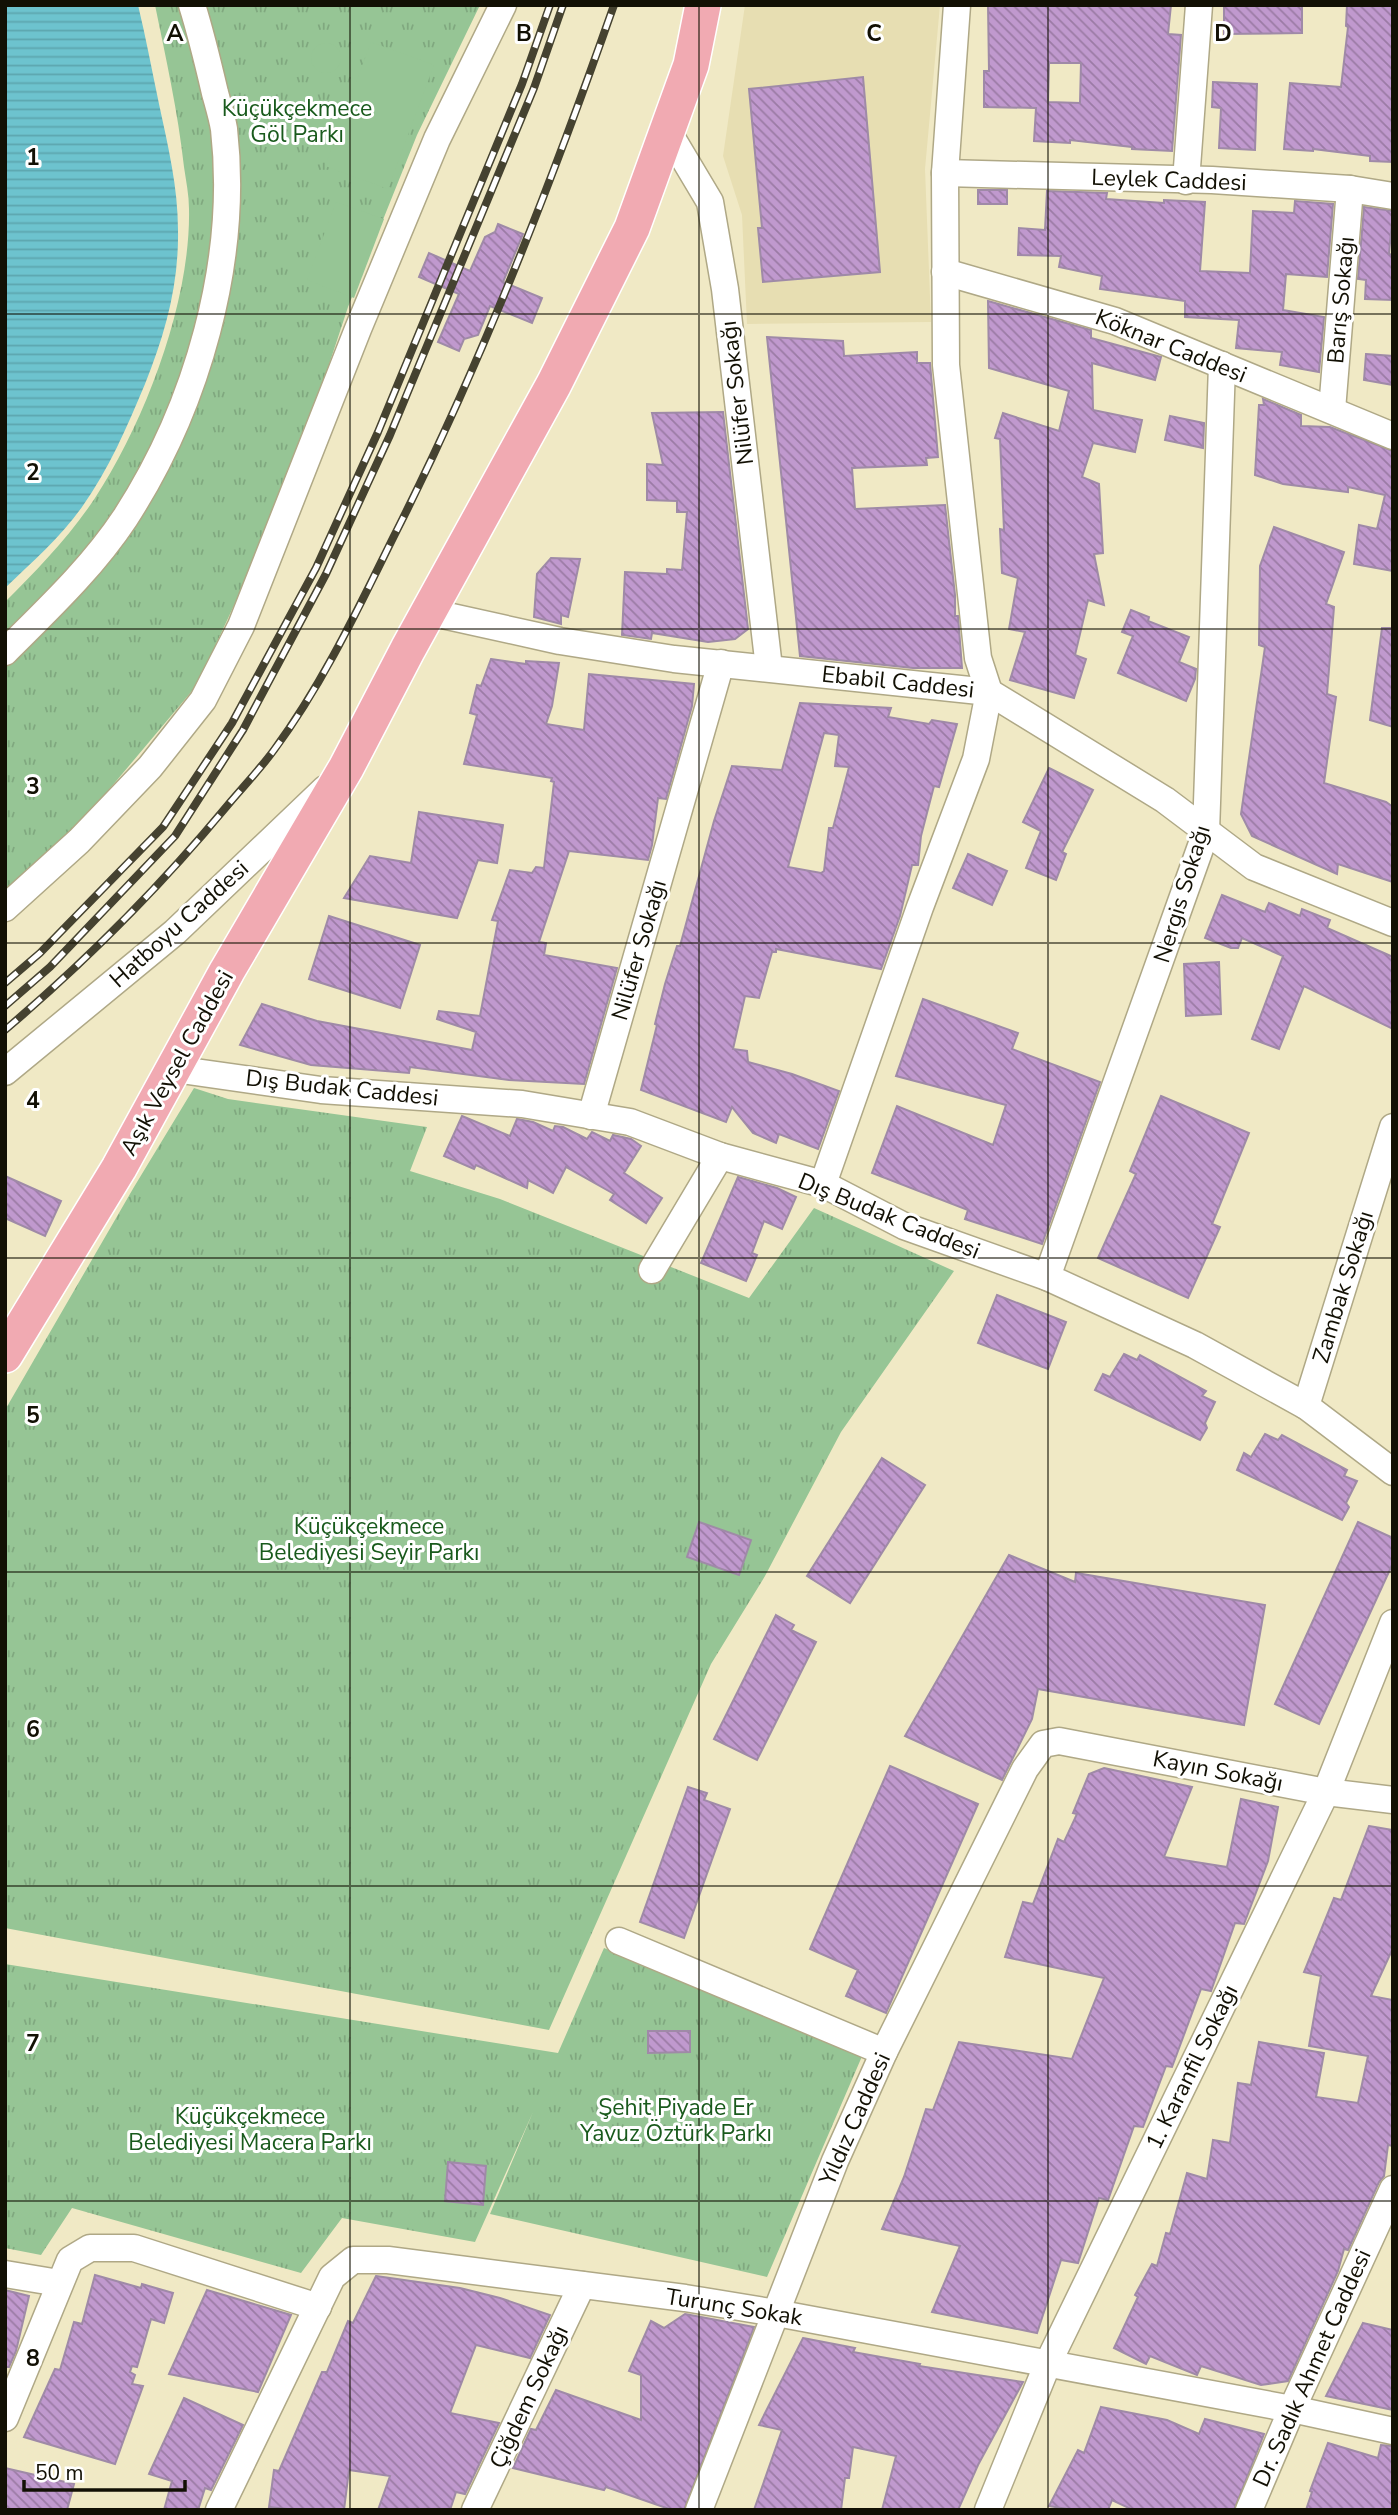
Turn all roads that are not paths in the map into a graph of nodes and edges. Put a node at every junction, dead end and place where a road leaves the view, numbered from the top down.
1 (192, 5) edge
2 (503, 5) edge
3 (703, 5) edge
4 (957, 5) edge
5 (1199, 5) edge
6 (667, 131) junction
7 (945, 173) junction
8 (1186, 181) junction
9 (1350, 189) junction
10 (1393, 196) edge
11 (945, 272) junction
12 (1222, 365) junction
13 (1332, 410) junction
14 (1393, 436) edge
15 (429, 612) junction
16 (5, 652) edge
17 (721, 663) junction
18 (769, 668) junction
19 (989, 692) junction
20 (346, 768) junction
21 (1206, 832) junction
22 (5, 908) edge
23 (1393, 923) edge
24 (174, 1069) junction
25 (5, 1072) edge
26 (591, 1116) junction
27 (1393, 1127) edge
28 (720, 1156) junction
29 (822, 1184) junction
30 (652, 1270) dead end
31 (1047, 1277) junction
32 (5, 1355) edge
33 (1306, 1406) junction
34 (1393, 1472) edge
35 (1393, 1623) edge
36 (1043, 1744) joint
37 (1326, 1792) junction
38 (1393, 1800) edge
39 (618, 1941) dead end
40 (884, 2052) junction
41 (1393, 2189) edge
42 (5, 2274) edge
43 (59, 2283) junction
44 (582, 2285) junction
45 (318, 2307) junction
46 (776, 2313) junction
47 (1048, 2363) junction
48 (1292, 2409) junction
49 (5, 2418) edge
50 (1393, 2431) edge
51 (219, 2510) edge
52 (475, 2510) edge
53 (699, 2510) edge
54 (988, 2510) edge
55 (1249, 2510) edge

1 - 16 street
2 - 22 street
3 - 6 main road, Aşık Veysel Caddesi
4 - 7 street
5 - 8 street
6 - 15 main road, Aşık Veysel Caddesi
6 - 18 street, Nilüfer Sokağı
7 - 8 street, Leylek Caddesi
7 - 11 street
8 - 9 street, Leylek Caddesi
9 - 10 street, Leylek Caddesi
9 - 13 street, Barış Sokağı
11 - 12 street, Köknar Caddesi
11 - 19 street
12 - 13 street, Köknar Caddesi
12 - 21 street, Nergis Sokağı
13 - 14 street, Köknar Caddesi
15 - 17 street, Ebabil Caddesi
15 - 20 main road, Aşık Veysel Caddesi
17 - 18 street, Ebabil Caddesi
17 - 26 street, Nilüfer Sokağı
18 - 19 street, Ebabil Caddesi
19 - 21 street, Ebabil Caddesi
19 - 29 street
20 - 24 main road, Aşık Veysel Caddesi
20 - 25 street, Hatboyu Caddesi
21 - 23 street, Ebabil Caddesi
21 - 31 street, Nergis Sokağı
24 - 26 street, Dış Budak Caddesi
24 - 32 main road, Aşık Veysel Caddesi
26 - 28 street, Dış Budak Caddesi
27 - 33 street, Zambak Sokağı
28 - 29 street, Dış Budak Caddesi
28 - 30 street
29 - 31 street, Dış Budak Caddesi
31 - 33 street, Dış Budak Caddesi
33 - 34 street, Dış Budak Caddesi
35 - 37 street, 1. Karanfil Sokağı
36 - 37 street, Kayın Sokağı
36 - 40 street, Yıldız Caddesi
37 - 38 street, Kayın Sokağı
37 - 47 street, 1. Karanfil Sokağı
39 - 40 street
40 - 46 street, Yıldız Caddesi
41 - 48 street, Dr. Sadık Ahmet Caddesi
42 - 43 street
43 - 45 street
43 - 49 street
44 - 45 street, Turunç Sokak
44 - 46 street, Turunç Sokak
44 - 52 street, Çiğdem Sokağı
45 - 51 street, Turunç Sokak
46 - 47 street, Turunç Sokak
46 - 53 street, Yıldız Caddesi
47 - 48 street, Turunç Sokak
47 - 54 street, 1. Karanfil Sokağı
48 - 50 street, Turunç Sokak
48 - 55 street, Dr. Sadık Ahmet Caddesi

